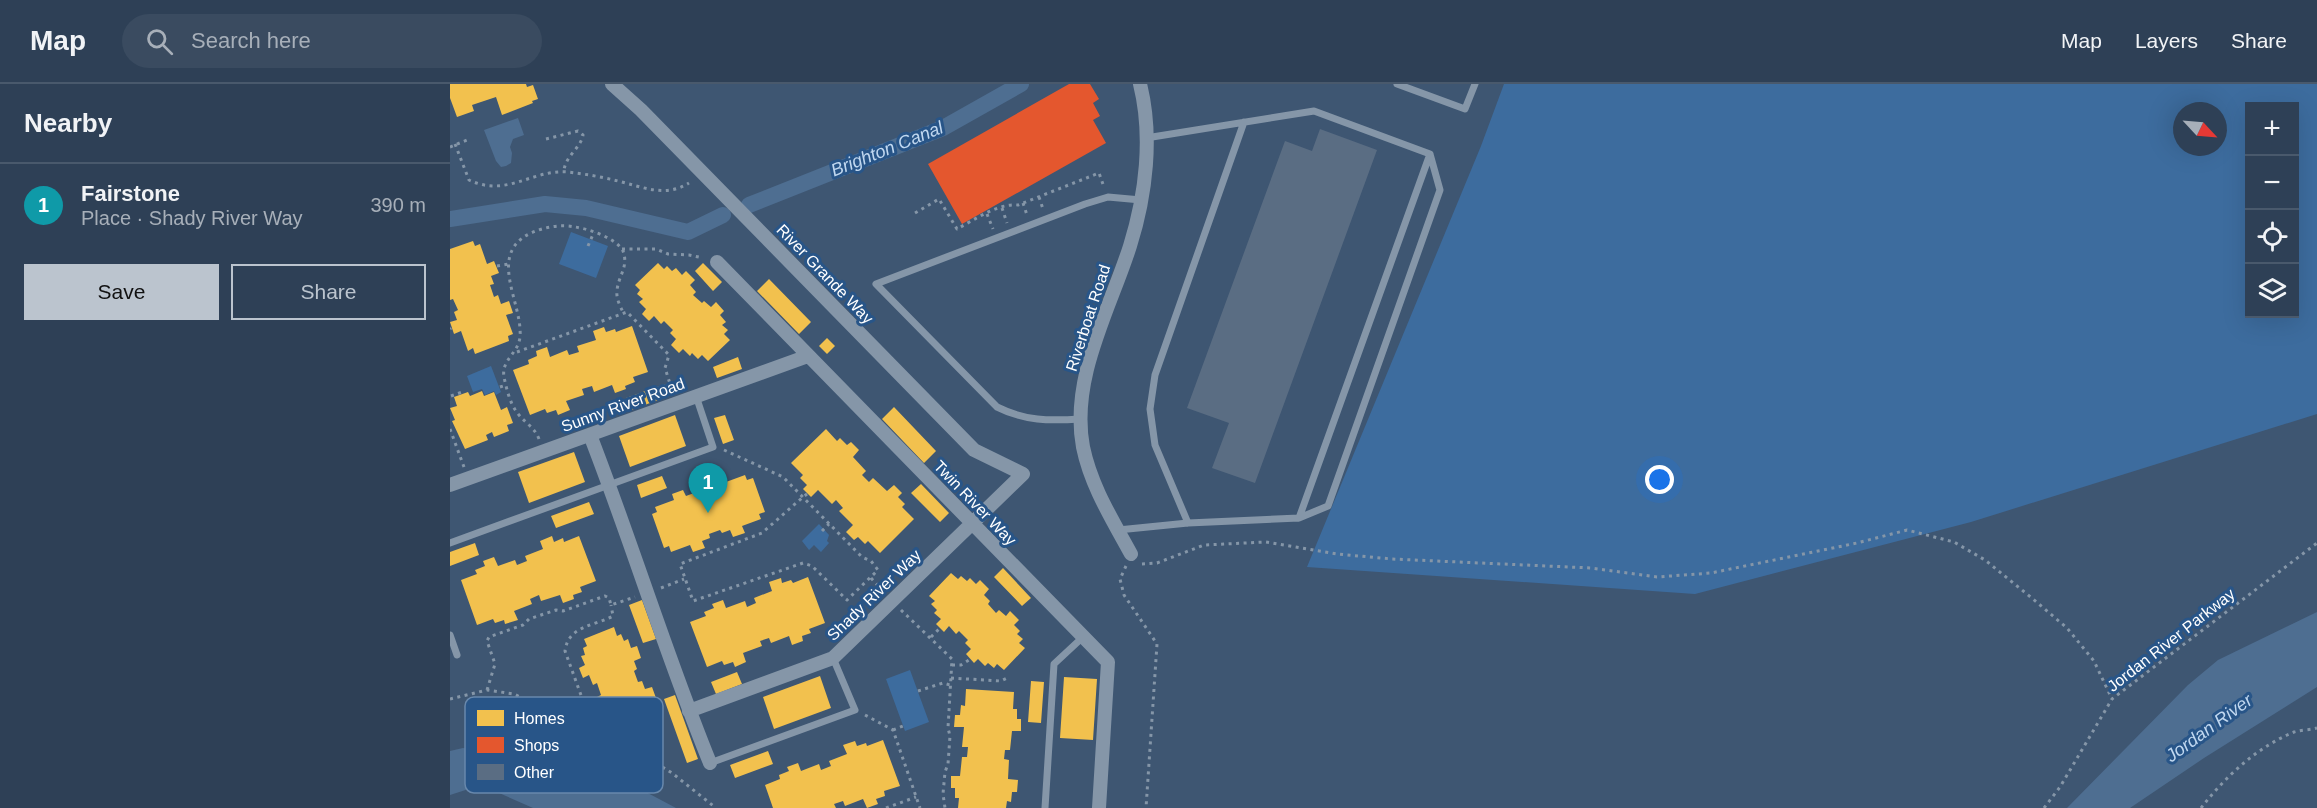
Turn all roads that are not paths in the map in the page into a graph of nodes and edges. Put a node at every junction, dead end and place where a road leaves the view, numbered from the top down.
1 (612, 84) edge
2 (1140, 84) edge
3 (1397, 84) edge
4 (1475, 84) edge
5 (1244, 122) junction
6 (1146, 138) junction
7 (1430, 153) junction
8 (1141, 200) junction
9 (717, 262) road end
10 (808, 356) junction
11 (696, 396) junction
12 (1080, 419) junction
13 (590, 435) junction
14 (1023, 474) joint
15 (451, 482) edge
16 (610, 484) junction
17 (1299, 518) junction
18 (1188, 523) junction
19 (971, 524) junction
20 (1118, 530) junction
21 (450, 543) edge
22 (1131, 554) road end
23 (450, 635) edge
24 (1083, 637) junction
25 (457, 655) dead end
26 (834, 658) junction
27 (689, 711) junction
28 (710, 763) joint
29 (1045, 808) edge
30 (1099, 808) edge

1 - 14 street, River Grande Way
2 - 6 street, Riverboat Road
3 - 4 lane
5 - 6 lane
5 - 7 lane
5 - 18 lane
6 - 8 street, Riverboat Road
7 - 17 lane
7 - 17 lane
8 - 12 street, Riverboat Road
8 - 12 lane
9 - 10 street, Twin River Way
10 - 11 street, Sunny River Road
10 - 19 street, Twin River Way
11 - 13 street, Sunny River Road
11 - 16 lane
12 - 20 street, Riverboat Road
13 - 15 street, Sunny River Road
13 - 16 street
14 - 19 street, Shady River Way
16 - 21 lane
16 - 27 street
17 - 18 lane
18 - 20 lane
19 - 24 street, Twin River Way
19 - 26 street, Shady River Way
20 - 22 street, Riverboat Road
23 - 25 lane
24 - 29 lane
24 - 30 street, Twin River Way
26 - 27 street, Shady River Way
26 - 28 lane
27 - 28 street

